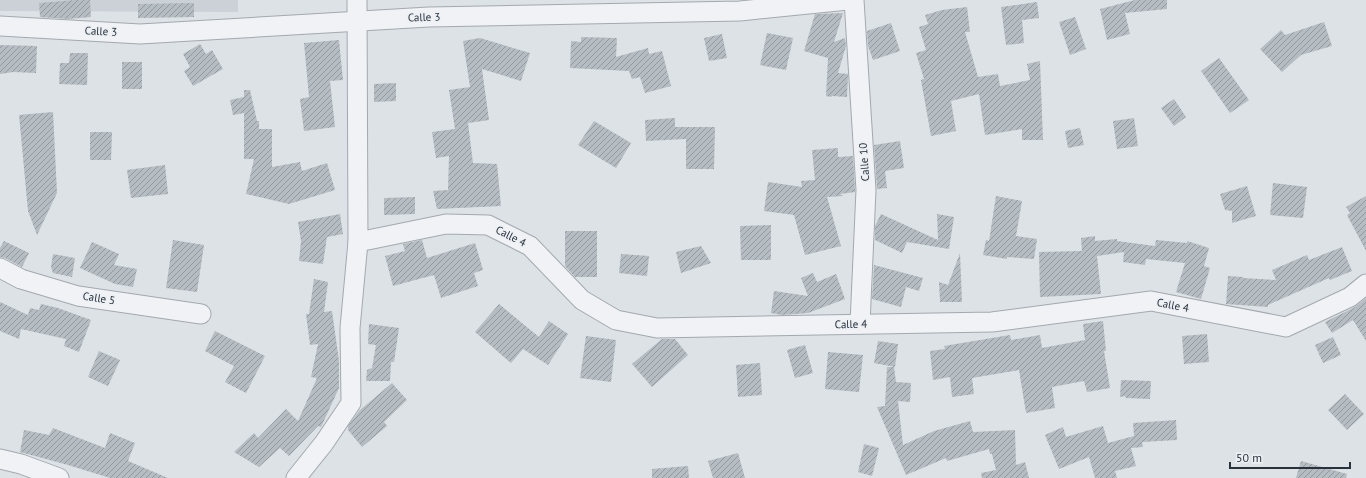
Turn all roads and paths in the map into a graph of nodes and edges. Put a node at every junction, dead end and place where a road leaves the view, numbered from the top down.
1 (357, 0) edge
2 (848, 0) edge
3 (854, 0) edge
4 (357, 21) junction
5 (0, 26) edge
6 (358, 242) junction
7 (0, 268) edge
8 (1366, 284) edge
9 (201, 314) dead end
10 (860, 324) junction
11 (0, 459) edge
12 (59, 478) edge
13 (296, 478) edge

1 - 4 street
2 - 4 street, Calle 3
3 - 10 street, Calle 10
4 - 5 street, Calle 3
4 - 6 street
6 - 10 street, Calle 4
6 - 13 street
7 - 9 street, Calle 5
8 - 10 street, Calle 4
11 - 12 street

